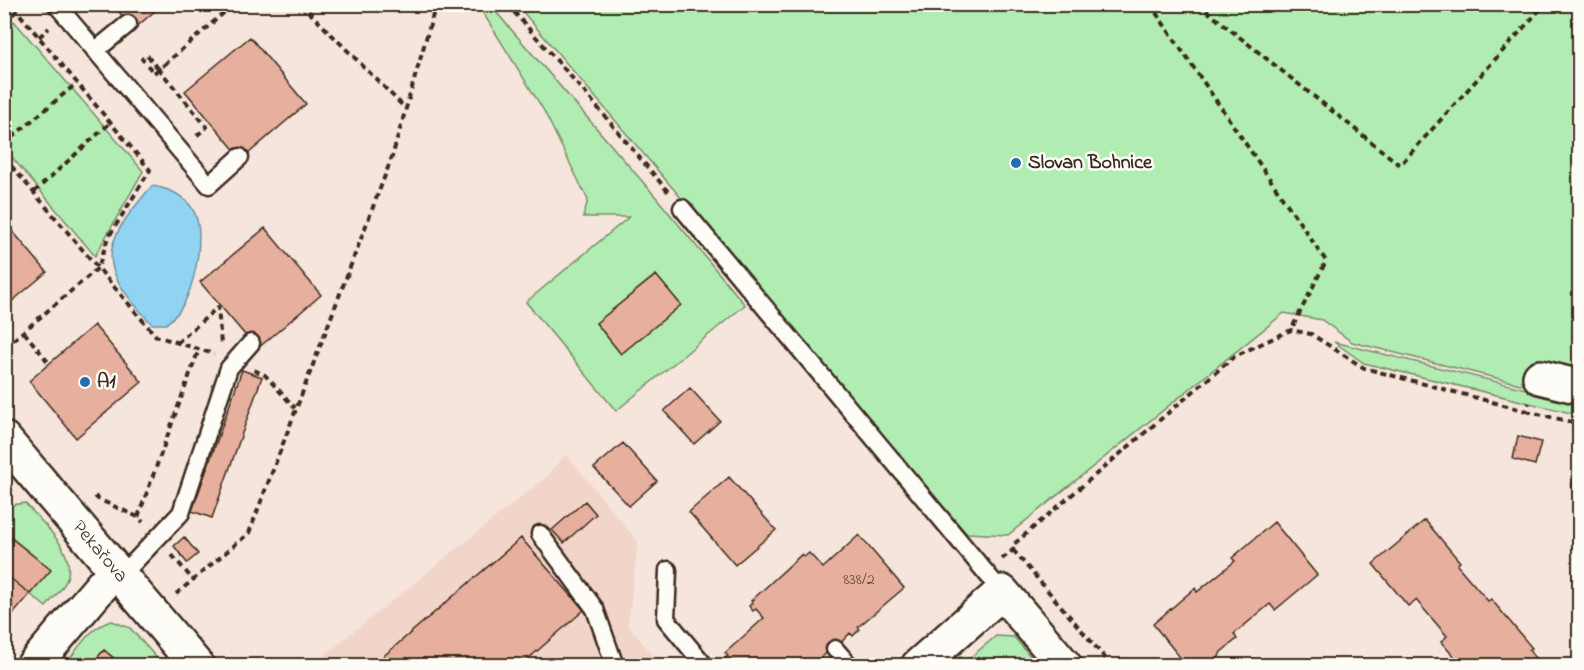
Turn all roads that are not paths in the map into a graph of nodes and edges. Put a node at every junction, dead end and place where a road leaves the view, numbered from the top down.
1 (56, 4) edge
2 (128, 24) dead end
3 (95, 51) junction
4 (240, 157) dead end
5 (681, 208) road end
6 (251, 343) dead end
7 (1540, 377) road end
8 (1580, 387) edge
9 (7, 447) edge
10 (540, 534) dead end
11 (668, 570) dead end
12 (118, 573) junction
13 (1000, 578) junction
14 (836, 649) dead end
15 (33, 666) edge
16 (197, 666) edge
17 (615, 666) edge
18 (705, 666) edge
19 (850, 666) edge
20 (918, 666) edge
21 (1065, 666) edge

1 - 3 lane
2 - 3 lane
3 - 4 lane
5 - 13 lane
6 - 12 lane
7 - 8 street
9 - 12 street, Pekařova
10 - 17 lane
11 - 18 lane
12 - 15 street
12 - 16 street, Pekařova
13 - 20 street
13 - 21 street
14 - 19 lane

